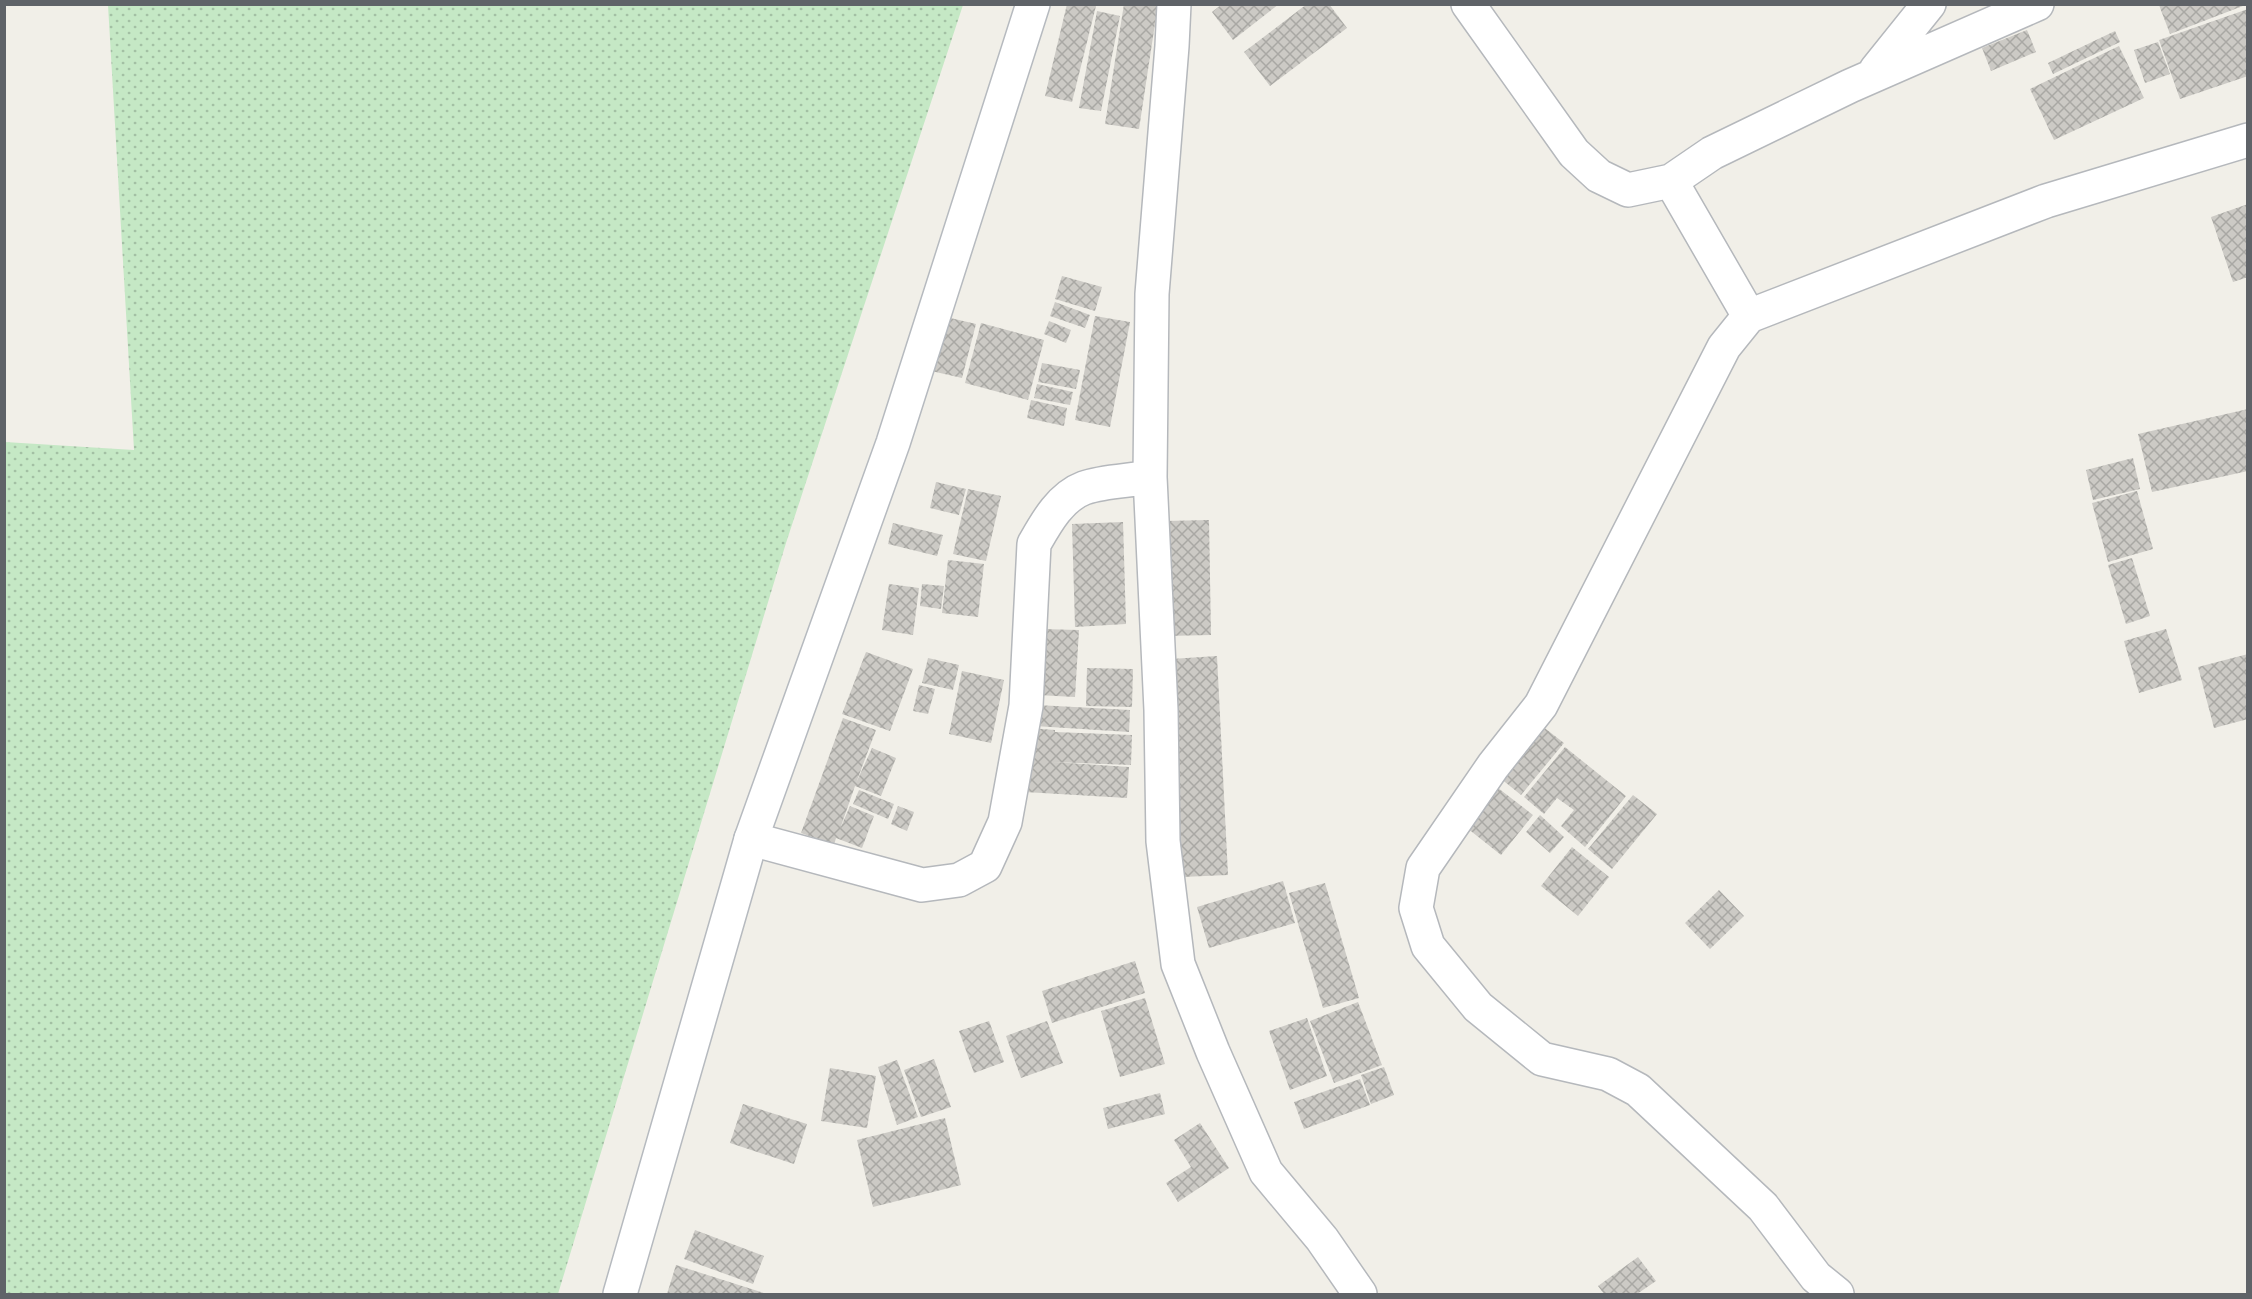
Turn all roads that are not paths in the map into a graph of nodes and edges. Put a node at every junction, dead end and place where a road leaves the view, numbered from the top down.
1 (1033, 4) edge
2 (1174, 4) edge
3 (1468, 4) edge
4 (1929, 4) edge
5 (2037, 4) edge
6 (1871, 76) junction
7 (2247, 140) edge
8 (1671, 182) junction
9 (1749, 316) junction
10 (1150, 477) junction
11 (751, 839) junction
12 (620, 1294) edge
13 (1360, 1294) edge
14 (1837, 1294) edge

1 - 11 street
2 - 10 street
3 - 8 street
4 - 6 street
5 - 6 street
6 - 8 street
7 - 9 street
8 - 9 street
9 - 14 street
10 - 11 street
10 - 13 street
11 - 12 street

